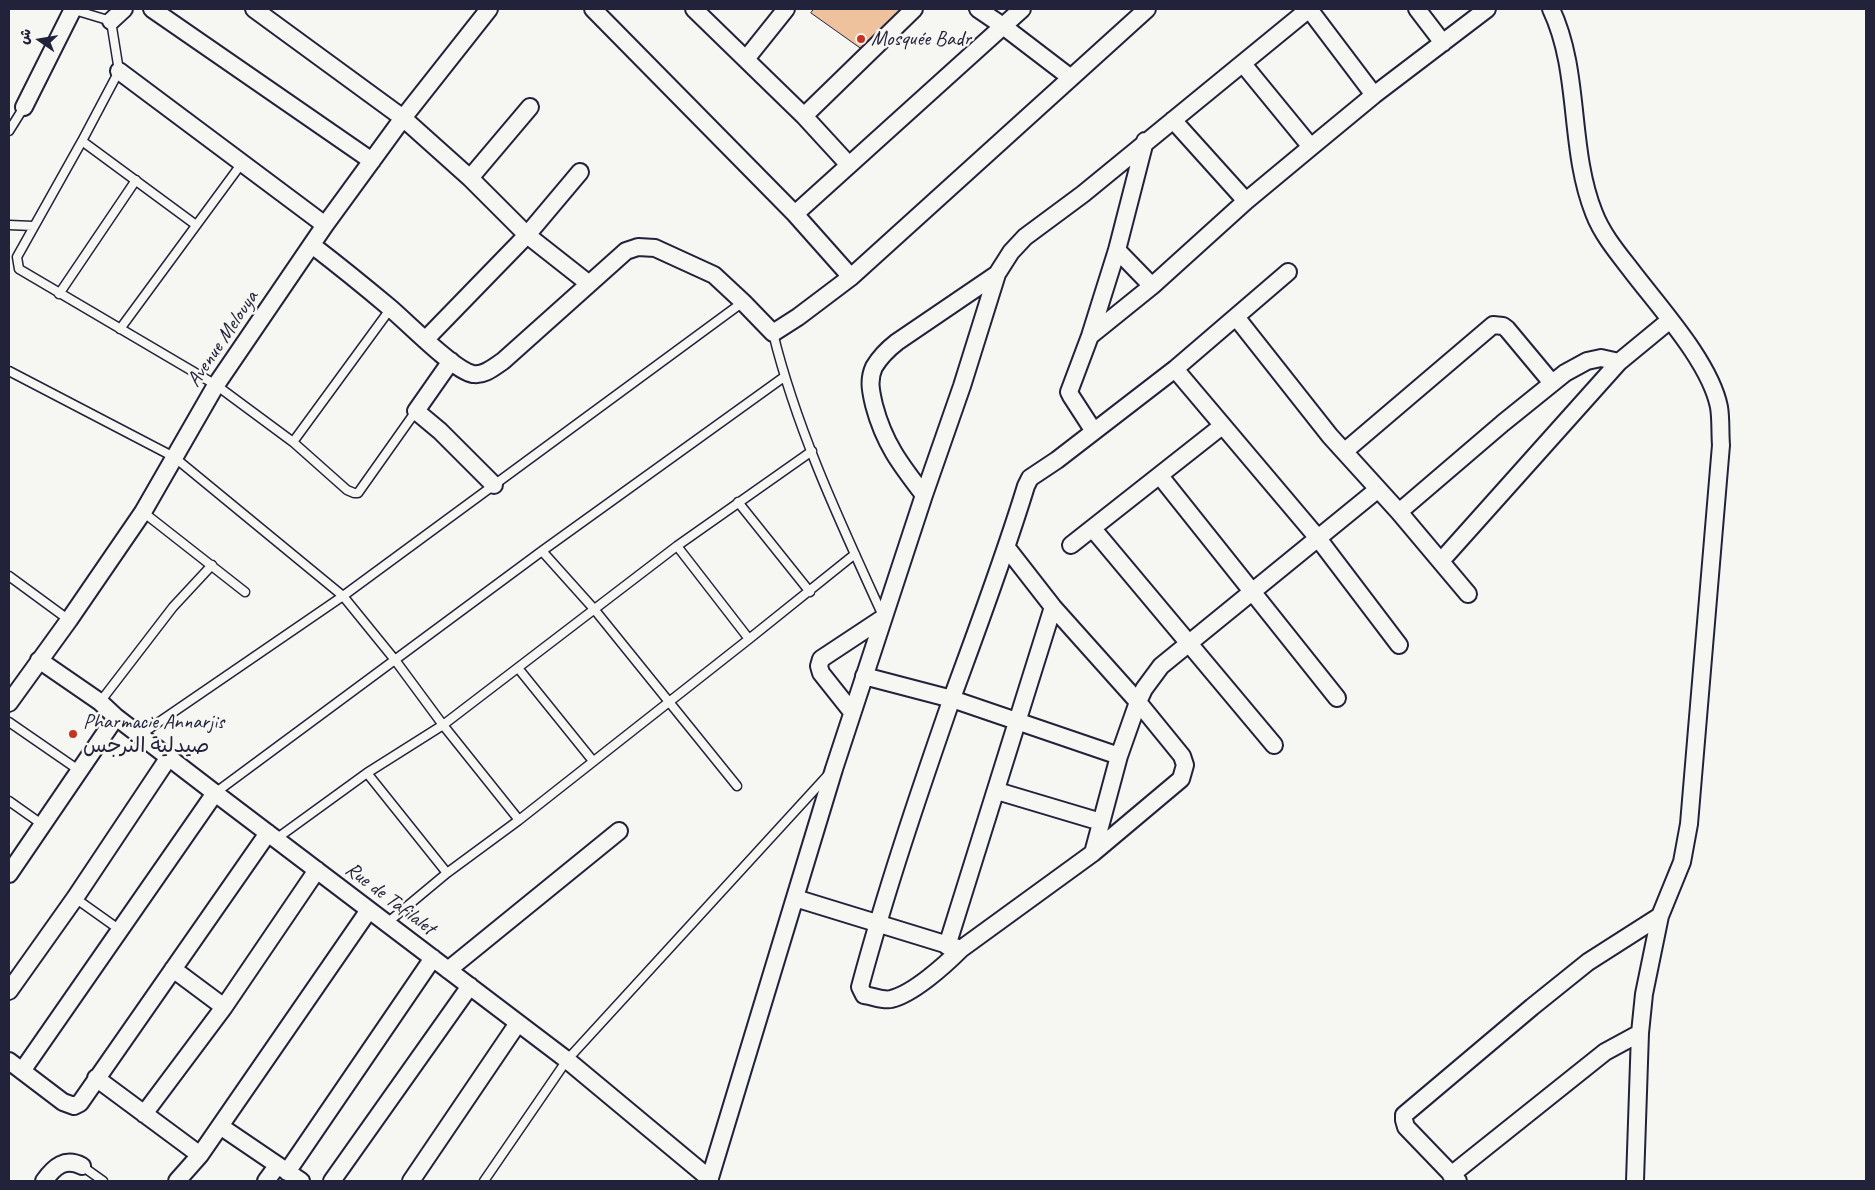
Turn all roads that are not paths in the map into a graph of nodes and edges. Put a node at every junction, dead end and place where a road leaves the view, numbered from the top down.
1 (72, 9) edge
2 (124, 9) edge
3 (152, 9) edge
4 (254, 9) edge
5 (488, 9) edge
6 (786, 9) edge
7 (914, 9) edge
8 (978, 9) edge
9 (1022, 9) edge
10 (1148, 9) edge
11 (1309, 9) edge
12 (1417, 9) edge
13 (1487, 9) edge
14 (1551, 9) edge
15 (697, 10) edge
16 (599, 11) edge
17 (111, 21) junction
18 (1003, 26) junction
19 (1443, 43) junction
20 (746, 59) junction
21 (1243, 64) junction
22 (119, 71) junction
23 (1071, 78) junction
24 (1374, 95) junction
25 (24, 107) joint
26 (530, 107) dead end
27 (804, 116) junction
28 (403, 118) junction
29 (1172, 120) junction
30 (9, 131) edge
31 (82, 141) junction
32 (1145, 142) junction
33 (1311, 147) junction
34 (372, 161) junction
35 (242, 163) junction
36 (849, 165) junction
37 (580, 172) dead end
38 (470, 178) junction
39 (136, 180) junction
40 (1246, 201) junction
41 (795, 214) junction
42 (9, 225) edge
43 (196, 225) junction
44 (325, 225) junction
45 (33, 226) junction
46 (527, 235) junction
47 (312, 245) junction
48 (1117, 250) junction
49 (1288, 272) dead end
50 (997, 274) junction
51 (850, 277) junction
52 (588, 283) junction
53 (1152, 286) junction
54 (59, 294) junction
55 (743, 302) junction
56 (391, 308) junction
57 (1236, 317) junction
58 (1670, 320) junction
59 (120, 329) junction
60 (772, 333) junction
61 (1090, 336) junction
62 (425, 340) junction
63 (451, 361) junction
64 (1619, 362) junction
65 (1175, 369) junction
66 (9, 371) edge
67 (784, 377) junction
68 (1552, 382) junction
69 (216, 385) junction
70 (416, 411) junction
71 (1222, 426) junction
72 (1093, 430) junction
73 (293, 442) junction
74 (812, 451) junction
75 (1345, 451) junction
76 (174, 457) junction
77 (1160, 476) junction
78 (494, 485) junction
79 (1378, 490) junction
80 (924, 495) junction
81 (738, 502) junction
82 (143, 512) junction
83 (1399, 512) junction
84 (1093, 529) junction
85 (1317, 537) junction
86 (1071, 545) dead end
87 (677, 546) junction
88 (1007, 548) junction
89 (542, 551) junction
90 (854, 554) junction
91 (1441, 561) junction
92 (212, 565) junction
93 (9, 576) edge
94 (245, 592) dead end
95 (810, 592) junction
96 (1252, 593) junction
97 (1468, 594) dead end
98 (343, 596) junction
99 (1053, 608) junction
100 (594, 609) junction
101 (884, 618) junction
102 (69, 620) junction
103 (749, 639) junction
104 (1188, 644) junction
105 (1399, 645) dead end
106 (39, 660) junction
107 (395, 660) junction
108 (518, 668) junction
109 (864, 676) junction
110 (1337, 698) dead end
111 (952, 699) junction
112 (100, 702) junction
113 (668, 702) junction
114 (1138, 702) junction
115 (9, 703) edge
116 (852, 712) junction
117 (116, 717) junction
118 (9, 722) edge
119 (1018, 723) junction
120 (443, 725) junction
121 (140, 735) junction
122 (1274, 745) dead end
123 (1118, 756) junction
124 (169, 757) junction
125 (593, 761) junction
126 (834, 769) junction
127 (80, 771) junction
128 (367, 773) junction
129 (737, 786) dead end
130 (996, 791) junction
131 (214, 793) junction
132 (9, 801) edge
133 (519, 820) junction
134 (1101, 822) junction
135 (43, 825) junction
136 (619, 831) dead end
137 (272, 836) junction
138 (1093, 853) junction
139 (317, 870) junction
140 (9, 874) edge
141 (447, 874) junction
142 (75, 898) junction
143 (795, 898) junction
144 (369, 910) junction
145 (1660, 916) junction
146 (387, 924) junction
147 (877, 924) junction
148 (120, 930) junction
149 (954, 948) junction
150 (433, 958) junction
151 (173, 968) junction
152 (448, 970) junction
153 (470, 986) junction
154 (9, 991) edge
155 (224, 1008) junction
156 (518, 1023) junction
157 (1640, 1033) junction
158 (567, 1060) junction
159 (15, 1066) edge
160 (96, 1078) junction
161 (144, 1114) junction
162 (220, 1126) junction
163 (200, 1155) junction
164 (82, 1166) joint
165 (282, 1169) junction
166 (1454, 1178) edge
167 (709, 1180) edge
168 (44, 1181) edge
169 (103, 1181) edge
170 (177, 1181) edge
171 (266, 1181) edge
172 (301, 1181) edge
173 (332, 1181) edge
174 (411, 1181) edge
175 (484, 1181) edge
176 (1635, 1181) edge

1 - 17 lane
1 - 25 street
2 - 17 street
3 - 34 street
4 - 28 street
5 - 28 street, Avenue Melouya
6 - 20 street
7 - 27 street
8 - 18 street
9 - 18 street
10 - 23 street
11 - 21 street
11 - 24 street
12 - 19 street
13 - 19 street
14 - 58 street
15 - 20 street
16 - 41 street
17 - 22 lane
18 - 23 street
18 - 36 street
19 - 24 street
20 - 27 street
21 - 29 street
21 - 33 street
22 - 31 lane
22 - 35 street
23 - 51 street
24 - 33 street
25 - 30 lane
26 - 38 street
27 - 36 street
28 - 34 street, Avenue Melouya
28 - 38 street
29 - 32 street
29 - 40 street
31 - 39 lane
31 - 45 lane
32 - 48 street
32 - 50 street
33 - 40 street
34 - 44 street, Avenue Melouya
35 - 43 lane
35 - 44 street
36 - 41 street
37 - 46 street
38 - 46 street
39 - 43 lane
39 - 54 lane
40 - 53 street
41 - 51 street
42 - 45 lane
43 - 59 lane
44 - 47 street, Avenue Melouya
45 - 54 lane
46 - 52 street
46 - 62 street
47 - 56 street
47 - 69 street, Avenue Melouya
48 - 53 street
48 - 61 street
49 - 57 street
50 - 80 street
50 - 80 street
51 - 60 street
52 - 55 street
52 - 63 street
53 - 61 street
54 - 59 lane
55 - 60 street
55 - 78 lane
56 - 62 street
56 - 73 lane
57 - 65 street
57 - 75 street
58 - 64 street
58 - 145 street
59 - 69 lane
60 - 67 lane
61 - 72 street
62 - 63 street
63 - 70 street
64 - 68 street
64 - 91 street
65 - 71 street
65 - 72 street
66 - 76 lane
67 - 74 lane
67 - 89 lane
68 - 75 street
68 - 83 street
69 - 73 lane
69 - 76 street, Avenue Melouya
70 - 73 lane
70 - 78 street
71 - 77 street
71 - 85 street
72 - 88 street
74 - 81 lane
74 - 90 lane
75 - 79 street
76 - 82 street, Avenue Melouya
76 - 98 lane
77 - 84 street
77 - 96 street
78 - 98 lane
79 - 83 street
79 - 85 street
80 - 101 street
81 - 87 lane
81 - 95 lane
82 - 92 lane
82 - 102 street, Avenue Melouya
83 - 91 street
84 - 86 street
84 - 104 street
85 - 96 street
85 - 105 street
87 - 100 lane
87 - 103 lane
88 - 99 street
88 - 111 street
89 - 100 lane
89 - 107 lane
90 - 95 lane
90 - 101 lane
91 - 97 street
92 - 94 lane
92 - 112 lane
93 - 102 lane
95 - 103 lane
96 - 104 street
96 - 110 street
98 - 107 lane
98 - 121 lane
99 - 114 street
99 - 119 street
100 - 108 lane
100 - 113 lane
101 - 109 street
101 - 116 street
102 - 106 street, Avenue Melouya
103 - 113 lane
104 - 114 street
104 - 122 street
106 - 112 street, Rue de Tafilalet
106 - 115 street, Avenue Melouya
107 - 120 lane
107 - 131 lane
108 - 120 lane
108 - 125 lane
109 - 111 street
109 - 116 street
111 - 119 street
111 - 147 street
112 - 117 street, Rue de Tafilalet
113 - 125 lane
113 - 129 lane
114 - 123 street
114 - 138 street
116 - 126 street
117 - 121 street, Rue de Tafilalet
117 - 127 street
118 - 127 lane
119 - 123 street
119 - 130 street
120 - 128 lane
120 - 133 lane
121 - 124 street, Rue de Tafilalet
123 - 134 street
124 - 131 street, Rue de Tafilalet
124 - 142 street
125 - 133 lane
126 - 143 street
126 - 158 lane
127 - 135 street
128 - 137 lane
128 - 141 lane
130 - 134 street
130 - 149 street
131 - 137 street, Rue de Tafilalet
131 - 148 street
132 - 135 lane
133 - 141 lane
134 - 138 street
135 - 140 street
136 - 152 street
137 - 139 street, Rue de Tafilalet
137 - 151 street
138 - 149 street
139 - 144 street, Rue de Tafilalet
139 - 155 street
141 - 146 lane
142 - 148 lane
142 - 154 street
143 - 147 street
143 - 167 street
144 - 146 street, Rue de Tafilalet
144 - 162 street
145 - 157 street
145 - 166 street
146 - 150 street, Rue de Tafilalet
147 - 149 street
147 - 149 street
148 - 159 street
150 - 152 street, Rue de Tafilalet
150 - 165 street
151 - 155 street
151 - 160 street
152 - 153 street, Rue de Tafilalet
153 - 156 street, Rue de Tafilalet
153 - 173 street
155 - 161 street
156 - 158 street, Rue de Tafilalet
156 - 174 street
157 - 166 street
157 - 176 street
158 - 167 street, Rue de Tafilalet
158 - 175 lane
159 - 160 street
160 - 161 street
161 - 163 street
162 - 163 street
162 - 165 street
163 - 170 street
164 - 168 street
164 - 169 lane
165 - 171 street
165 - 172 street

